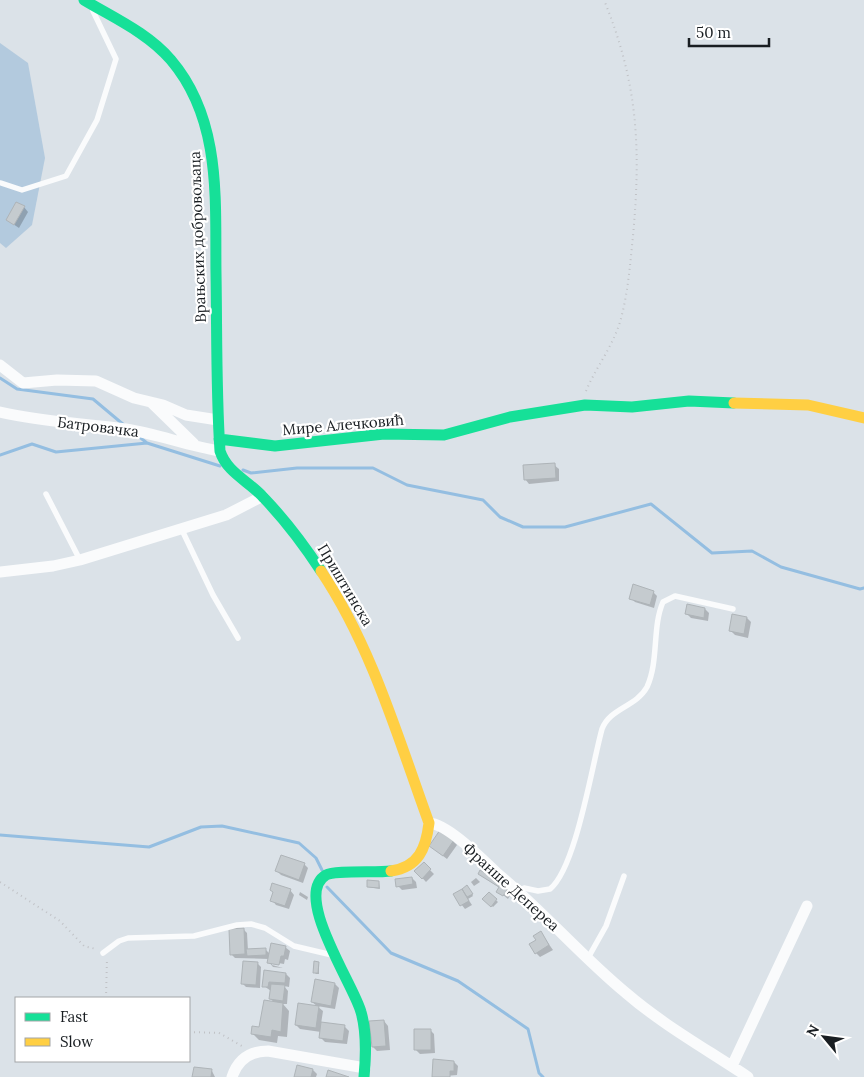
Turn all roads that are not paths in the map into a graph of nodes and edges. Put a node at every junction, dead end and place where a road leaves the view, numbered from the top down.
1 (86, 1) edge
2 (1, 183) edge
3 (0, 365) edge
4 (152, 402) junction
5 (0, 412) edge
6 (864, 418) edge
7 (218, 420) junction
8 (220, 445) junction
9 (195, 446) junction
10 (46, 494) dead end
11 (263, 496) junction
12 (181, 528) junction
13 (80, 560) junction
14 (0, 572) edge
15 (733, 609) dead end
16 (238, 638) dead end
17 (428, 823) junction
18 (624, 876) dead end
19 (520, 891) junction
20 (807, 906) dead end
21 (103, 953) road end
22 (337, 955) junction
23 (588, 958) junction
24 (732, 1066) junction
25 (364, 1072) edge
26 (232, 1077) edge
27 (748, 1077) edge

1 - 2 lane
1 - 7 street, Врањских добровољаца
3 - 4 street
4 - 7 street
4 - 9 street
5 - 9 street, Батровачка
6 - 8 street, Мире Алечковић
7 - 8 street, Врањских добровољаца
8 - 9 street, Батровачка
8 - 11 street, Приштинска
10 - 13 lane
11 - 12 street
11 - 17 street, Приштинска
12 - 13 street
12 - 16 lane
13 - 14 street
15 - 19 lane
17 - 19 street, Франше Депереа
17 - 22 street
18 - 23 lane
19 - 23 street, Франше Депереа
20 - 24 street
21 - 22 lane
22 - 25 street
23 - 24 street, Франше Депереа
24 - 27 street, Франше Депереа
25 - 26 street

